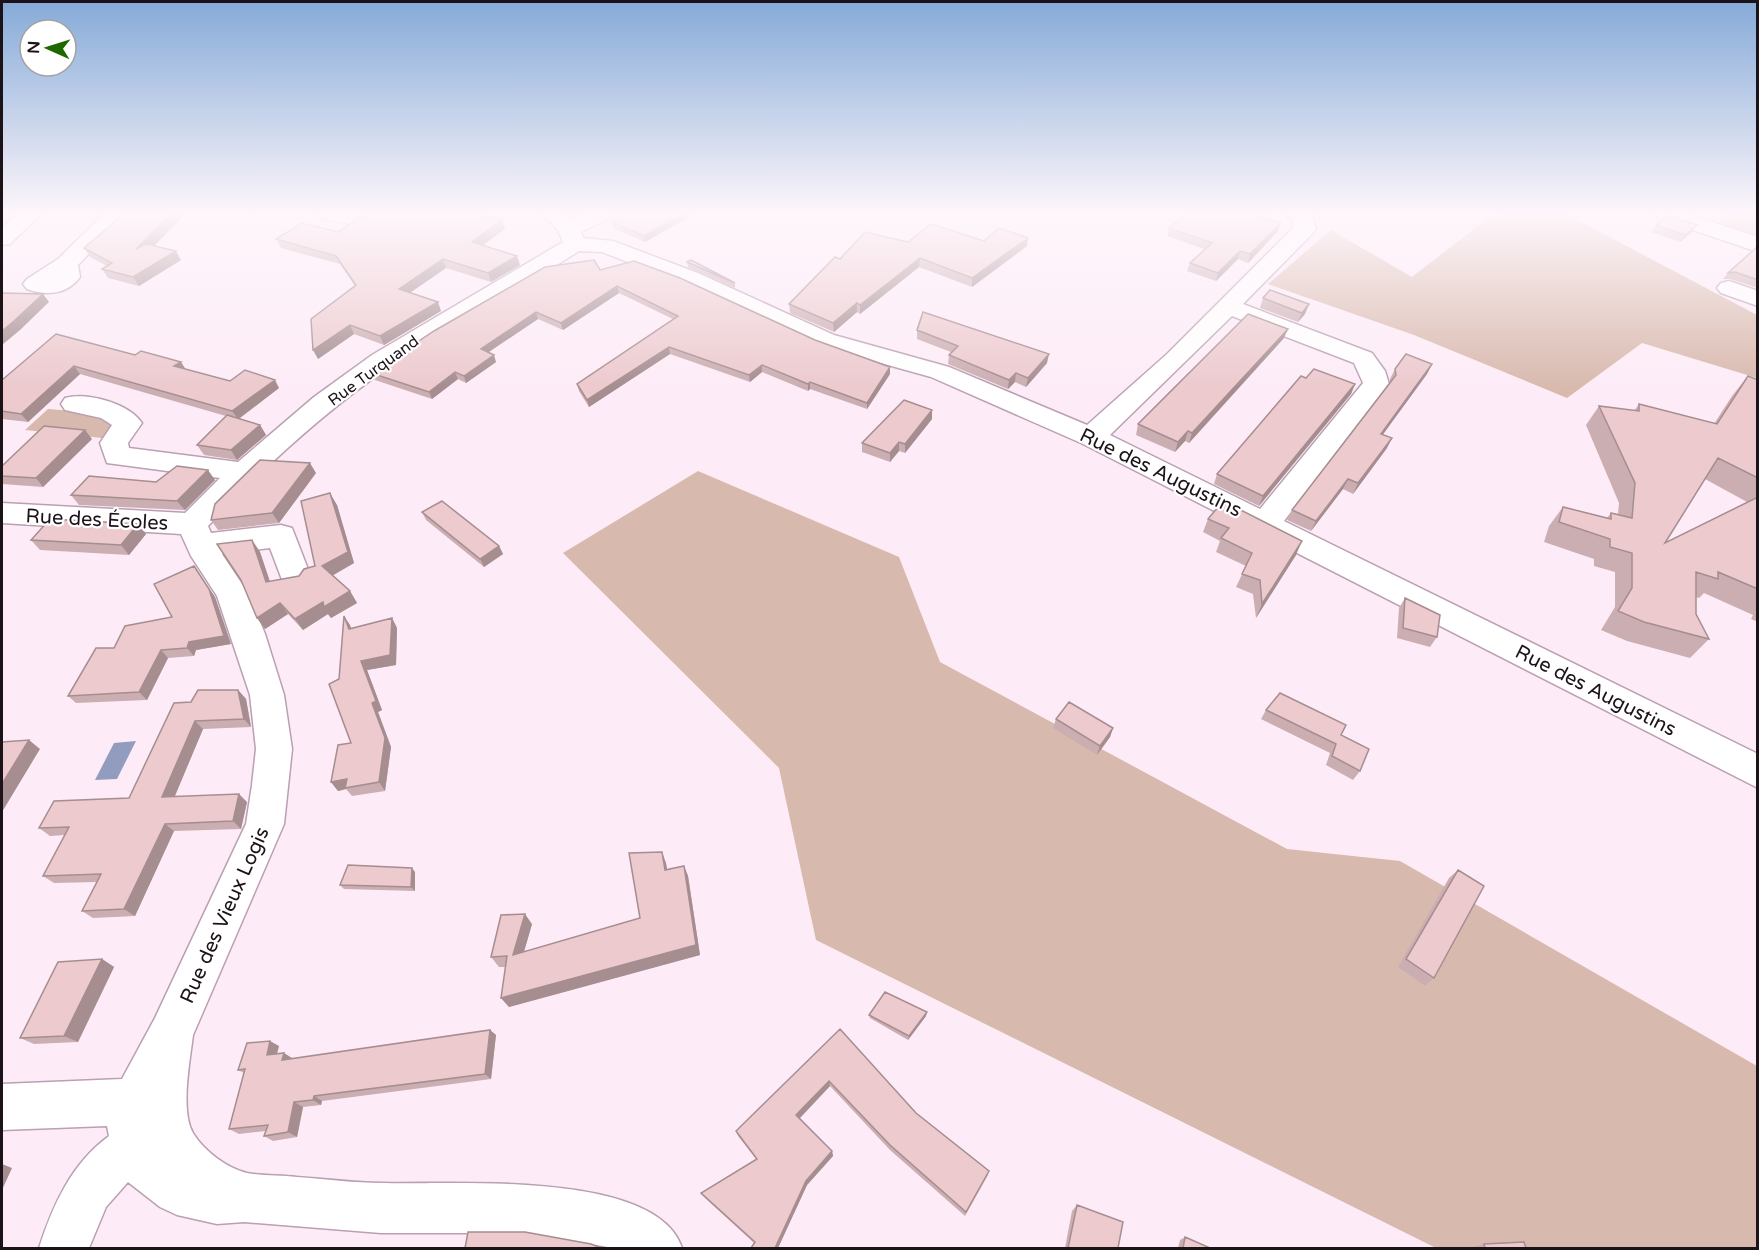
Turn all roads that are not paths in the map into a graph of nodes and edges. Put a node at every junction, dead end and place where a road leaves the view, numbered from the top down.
1 (519, 271) edge
2 (672, 271) edge
3 (1263, 271) edge
4 (1729, 288) dead end
5 (1758, 299) edge
6 (1229, 307) junction
7 (74, 404) dead end
8 (1091, 437) junction
9 (244, 472) junction
10 (2, 513) edge
11 (1265, 524) junction
12 (196, 534) junction
13 (295, 577) edge
14 (1758, 772) edge
15 (2, 1107) edge
16 (145, 1114) junction
17 (64, 1248) edge
18 (657, 1248) edge

1 - 9 street, Rue Turquand
2 - 8 street, Rue des Augustins
3 - 6 street
4 - 5 street
6 - 8 street
6 - 11 street
7 - 9 street
8 - 11 street, Rue des Augustins
9 - 12 street, Rue Turquand
10 - 12 street, Rue des Écoles
11 - 14 street, Rue des Augustins
12 - 13 street, Rue des Écoles
12 - 16 street, Rue des Vieux Logis
15 - 16 street
16 - 17 street
16 - 18 street

